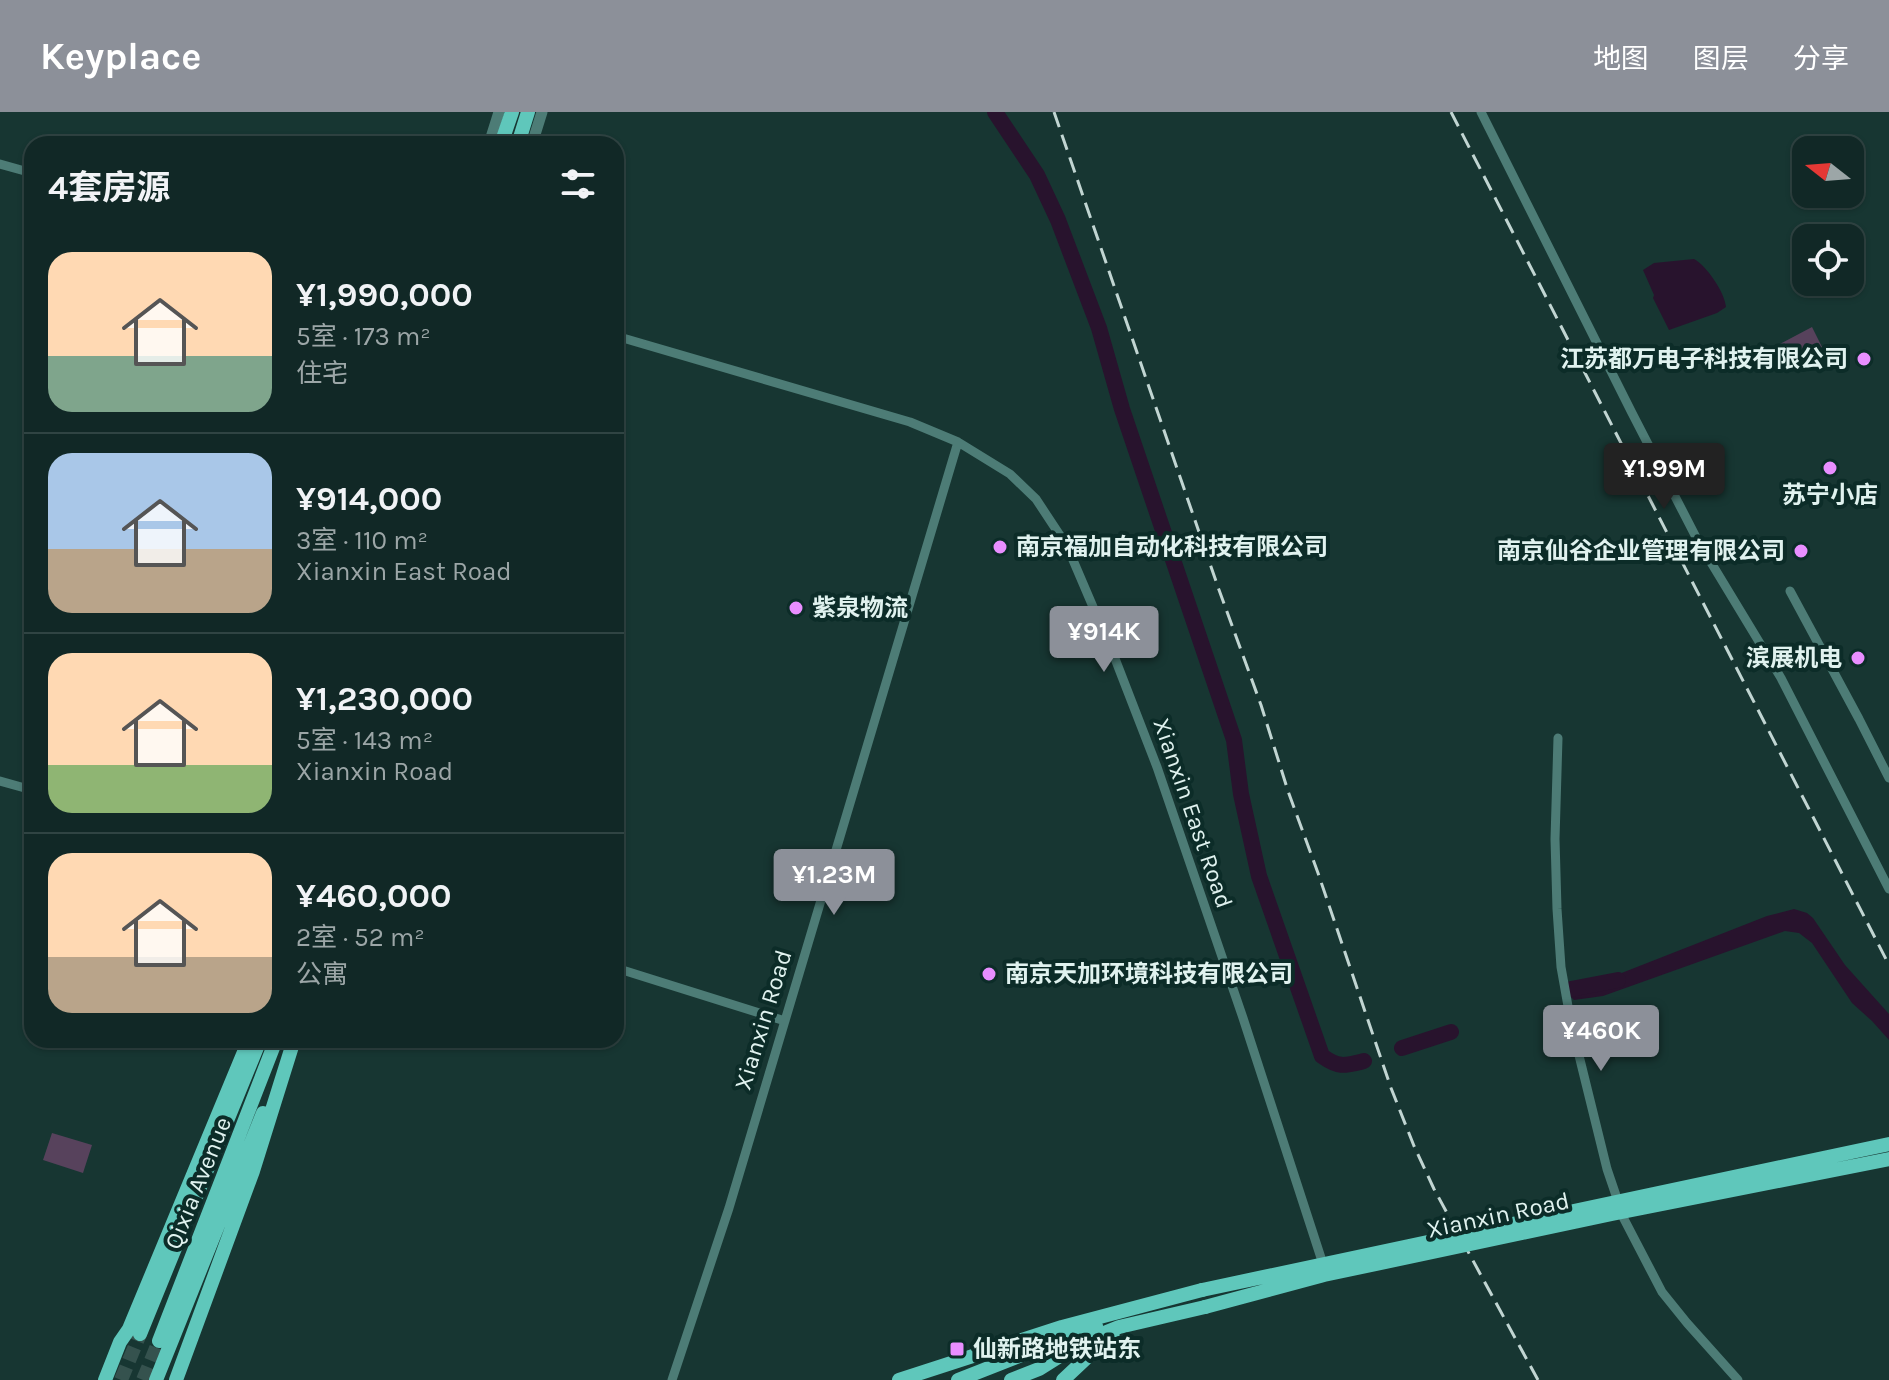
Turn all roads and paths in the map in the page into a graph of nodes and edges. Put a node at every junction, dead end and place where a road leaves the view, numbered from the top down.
1 (499, 112) edge
2 (512, 112) edge
3 (528, 112) edge
4 (542, 112) edge
5 (1481, 112) edge
6 (492, 136) edge
7 (504, 136) edge
8 (520, 136) edge
9 (534, 136) edge
10 (0, 164) edge
11 (24, 171) edge
12 (624, 338) edge
13 (958, 442) junction
14 (1790, 591) dead end
15 (1558, 738) dead end
16 (1889, 778) edge
17 (0, 781) edge
18 (24, 788) edge
19 (1889, 889) edge
20 (624, 971) edge
21 (785, 1021) junction
22 (246, 1048) edge
23 (257, 1048) edge
24 (273, 1048) edge
25 (292, 1048) edge
26 (292, 1048) edge
27 (292, 1048) edge
28 (1889, 1144) edge
29 (1889, 1159) edge
30 (1323, 1264) junction
31 (1164, 1299) junction
32 (1119, 1327) junction
33 (140, 1334) tunnel mouth
34 (159, 1341) tunnel mouth
35 (103, 1380) edge
36 (156, 1380) edge
37 (162, 1380) edge
38 (176, 1380) edge
39 (672, 1380) edge
40 (899, 1380) edge
41 (958, 1380) edge
42 (1011, 1380) edge
43 (1063, 1380) edge
44 (1738, 1380) edge

1 - 6 street
2 - 7 main road
3 - 8 main road
4 - 9 street
5 - 19 street
10 - 11 street
12 - 13 street, Xianxin East Road
13 - 21 street, Xianxin Road
13 - 30 street, Xianxin East Road
14 - 16 street
15 - 44 street
17 - 18 street
20 - 21 street
21 - 39 street, Xianxin Road
22 - 35 main road
23 - 33 main road, Qixia Avenue
24 - 34 main road, Qixia Avenue
25 - 36 main road
26 - 37 main road
27 - 38 main road
28 - 30 main road, Xianxin Road, bridge
29 - 32 main road, Xianxin Road, bridge
30 - 31 main road, Xianxin Road, bridge
31 - 40 main road, Xianxin Road
31 - 41 main road, Xianxin Road
32 - 42 main road, Xianxin Road
32 - 43 main road

